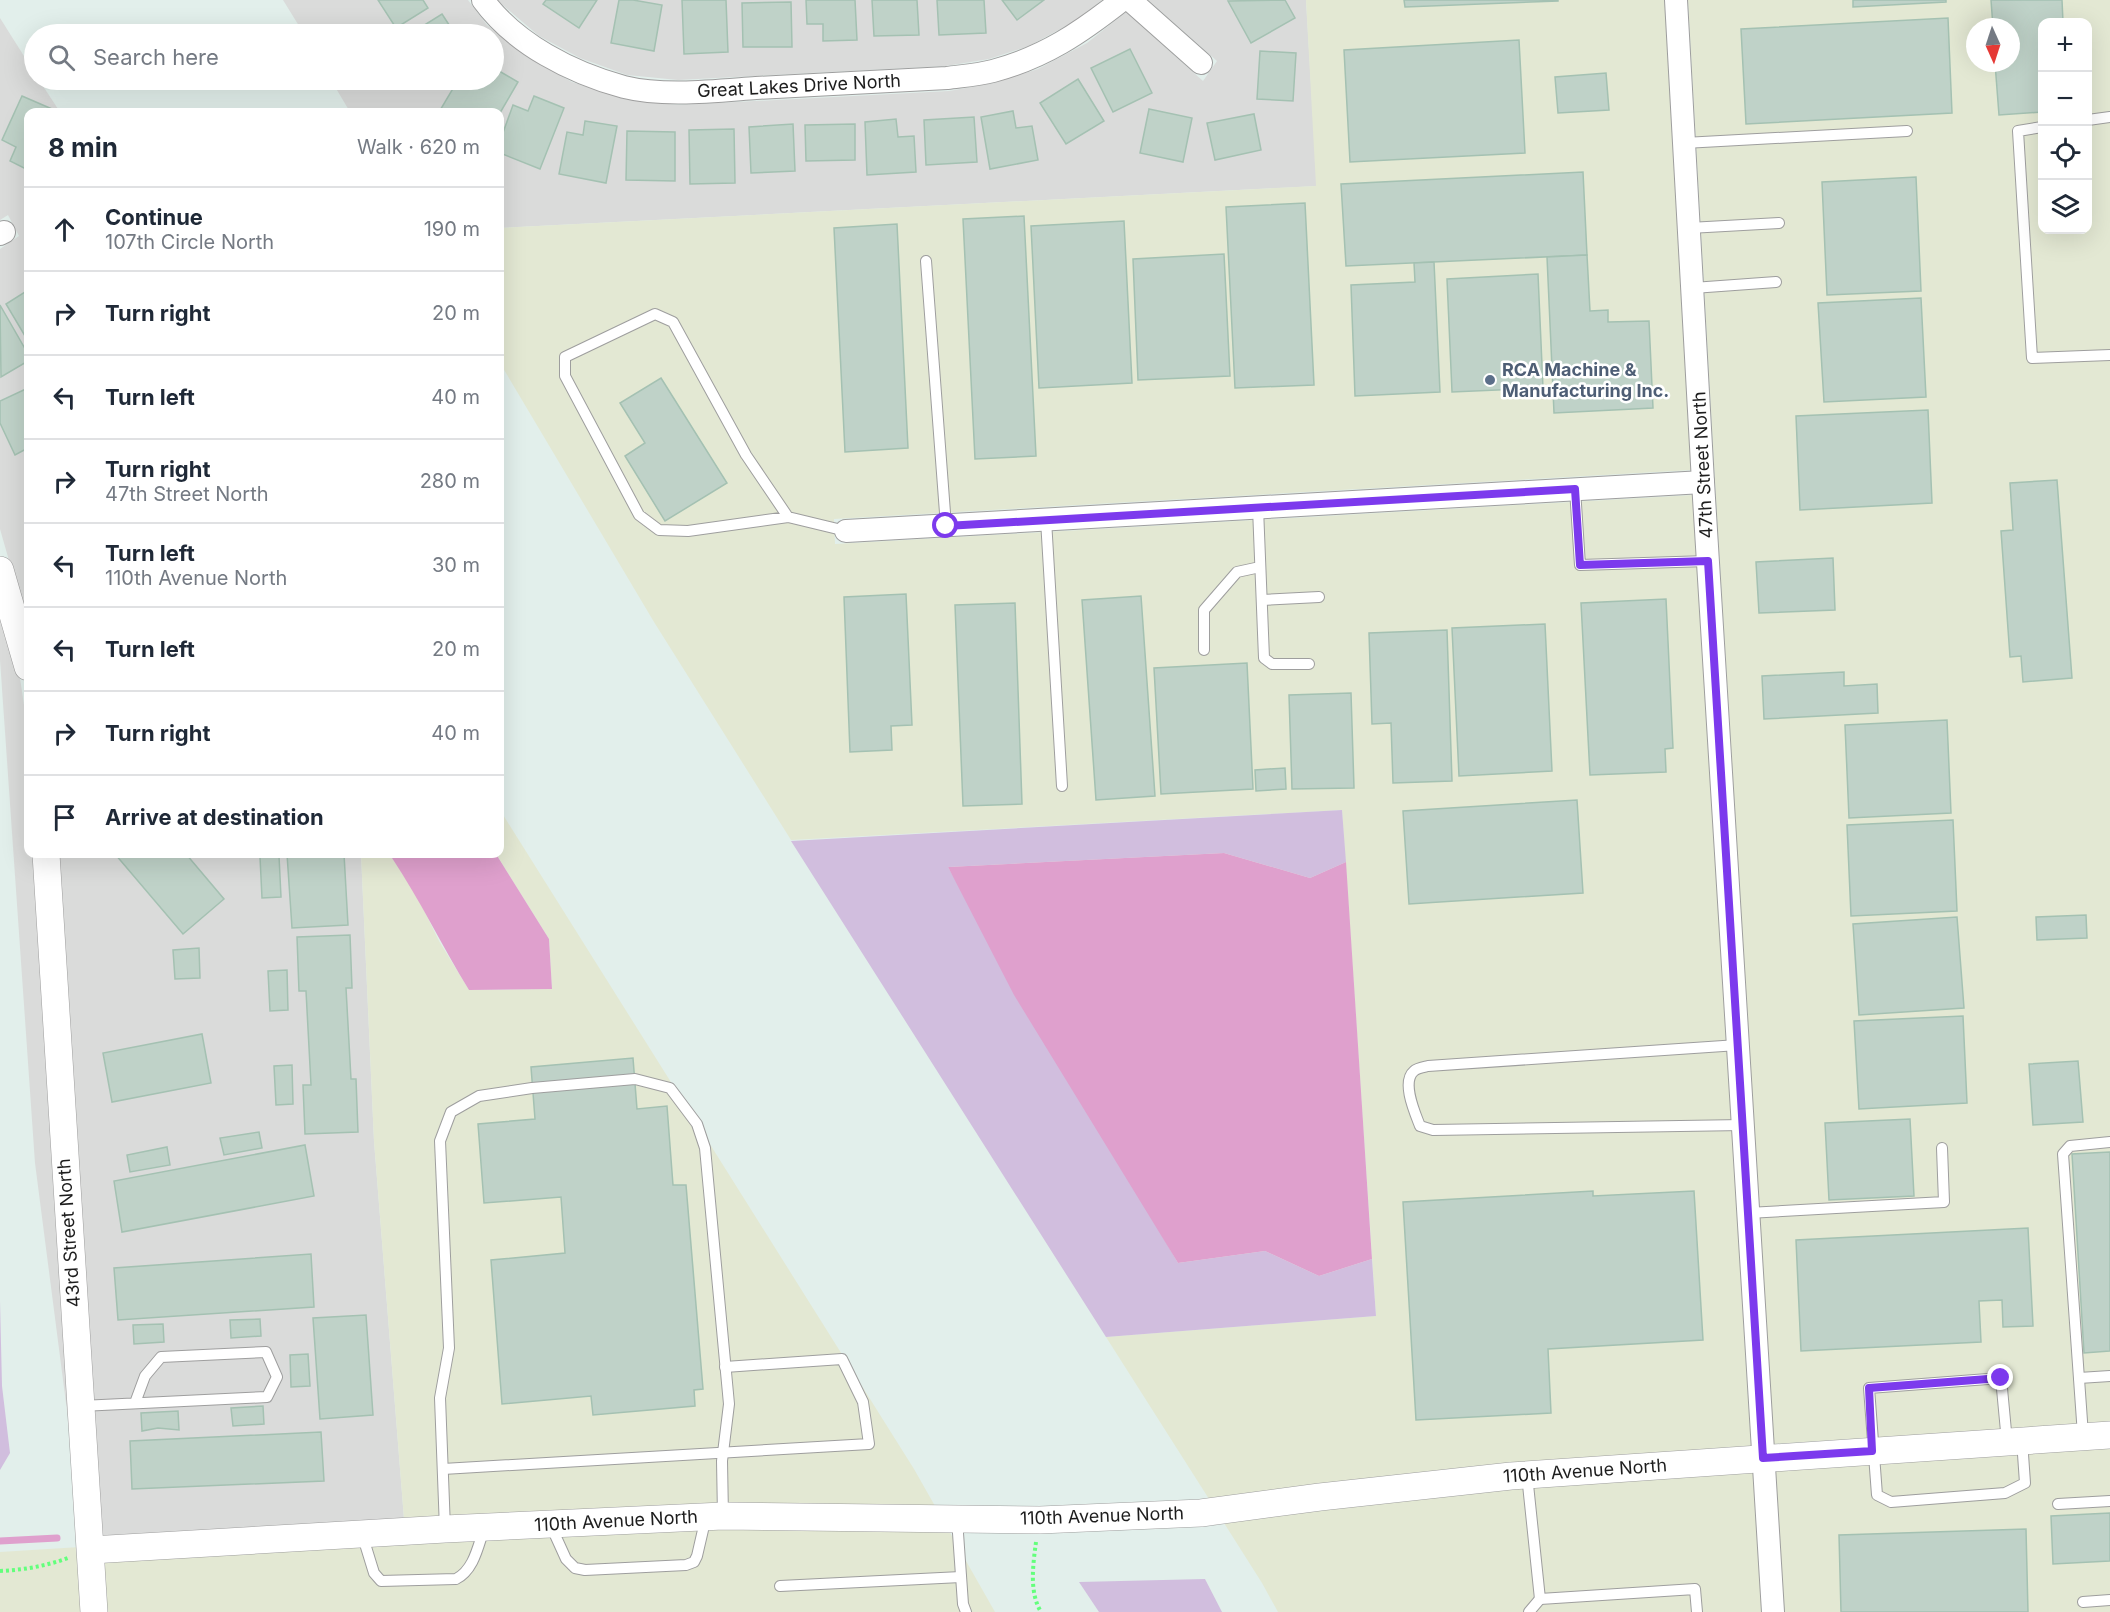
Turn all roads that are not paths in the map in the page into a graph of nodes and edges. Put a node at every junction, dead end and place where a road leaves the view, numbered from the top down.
1 (483, 0) edge
2 (1122, 0) edge
3 (1131, 0) edge
4 (1676, 0) edge
5 (1201, 63) dead end
6 (2110, 117) edge
7 (2092, 119) edge
8 (2038, 128) edge
9 (1907, 131) dead end
10 (1684, 143) junction
11 (1779, 223) dead end
12 (1689, 228) junction
13 (926, 261) dead end
14 (1776, 282) dead end
15 (1693, 288) junction
16 (2110, 355) edge
17 (1703, 482) junction
18 (1575, 489) junction
19 (1258, 508) junction
20 (788, 518) junction
21 (1046, 520) junction
22 (946, 526) junction
23 (846, 531) joint
24 (1708, 561) junction
25 (1260, 567) junction
26 (0, 570) edge
27 (1319, 597) dead end
28 (1262, 600) junction
29 (1204, 650) dead end
30 (24, 653) edge
31 (1309, 664) dead end
32 (1062, 786) dead end
33 (46, 858) edge
34 (1738, 1045) junction
35 (1743, 1125) junction
36 (2110, 1142) edge
37 (1942, 1148) dead end
38 (1748, 1213) junction
39 (725, 1367) junction
40 (2110, 1376) edge
41 (2079, 1378) junction
42 (135, 1403) junction
43 (81, 1406) junction
44 (2110, 1435) edge
45 (2083, 1437) junction
46 (2014, 1441) junction
47 (1872, 1451) junction
48 (723, 1453) junction
49 (1763, 1458) junction
50 (442, 1468) junction
51 (1527, 1475) junction
52 (2110, 1501) edge
53 (2058, 1504) dead end
54 (715, 1516) junction
55 (957, 1519) junction
56 (550, 1524) junction
57 (485, 1527) junction
58 (445, 1529) junction
59 (362, 1534) junction
60 (91, 1550) junction
61 (961, 1577) junction
62 (780, 1586) dead end
63 (1540, 1599) junction
64 (2110, 1599) edge
65 (2084, 1602) dead end
66 (94, 1612) edge
67 (966, 1612) edge
68 (1529, 1612) edge
69 (1697, 1612) edge
70 (1773, 1612) edge

1 - 2 street, Great Lakes Drive North
3 - 5 street
4 - 10 street, 47th Street North
6 - 7 lane
8 - 16 lane
9 - 10 lane
10 - 12 street, 47th Street North
11 - 12 lane
12 - 15 street, 47th Street North
13 - 22 lane
14 - 15 lane
15 - 17 street, 47th Street North
17 - 18 street
17 - 24 street, 47th Street North
18 - 19 street
18 - 24 lane
19 - 21 street
19 - 25 lane
20 - 20 lane
20 - 23 lane
21 - 22 street
21 - 32 lane
22 - 23 street
24 - 34 street, 47th Street North
25 - 28 lane
25 - 29 lane
26 - 30 street
27 - 28 lane
28 - 31 lane
33 - 43 street, 43rd Street North
34 - 35 street, 47th Street North
34 - 35 lane
35 - 38 street, 47th Street North
36 - 41 lane
37 - 38 lane
38 - 49 street, 47th Street North
39 - 48 lane
39 - 48 lane
39 - 50 lane
40 - 41 lane
41 - 45 lane
42 - 42 lane
42 - 43 lane
43 - 60 street, 43rd Street North
44 - 45 street, 110th Avenue North
45 - 46 street, 110th Avenue North
46 - 47 street, 110th Avenue North
46 - 47 lane
46 - 47 lane
47 - 49 street, 110th Avenue North
48 - 50 lane
48 - 54 lane
49 - 51 street, 110th Avenue North
49 - 70 street, 47th Street North
50 - 58 lane
51 - 55 street, 110th Avenue North
51 - 63 lane
52 - 53 lane
54 - 55 street, 110th Avenue North
54 - 56 street, 110th Avenue North
54 - 56 lane
55 - 61 lane
56 - 57 street, 110th Avenue North
57 - 58 street, 110th Avenue North
57 - 59 lane
58 - 59 street, 110th Avenue North
59 - 60 street, 110th Avenue North
60 - 66 street, 43rd Street North
61 - 62 lane
61 - 67 lane
63 - 68 lane
63 - 69 lane
64 - 65 lane

